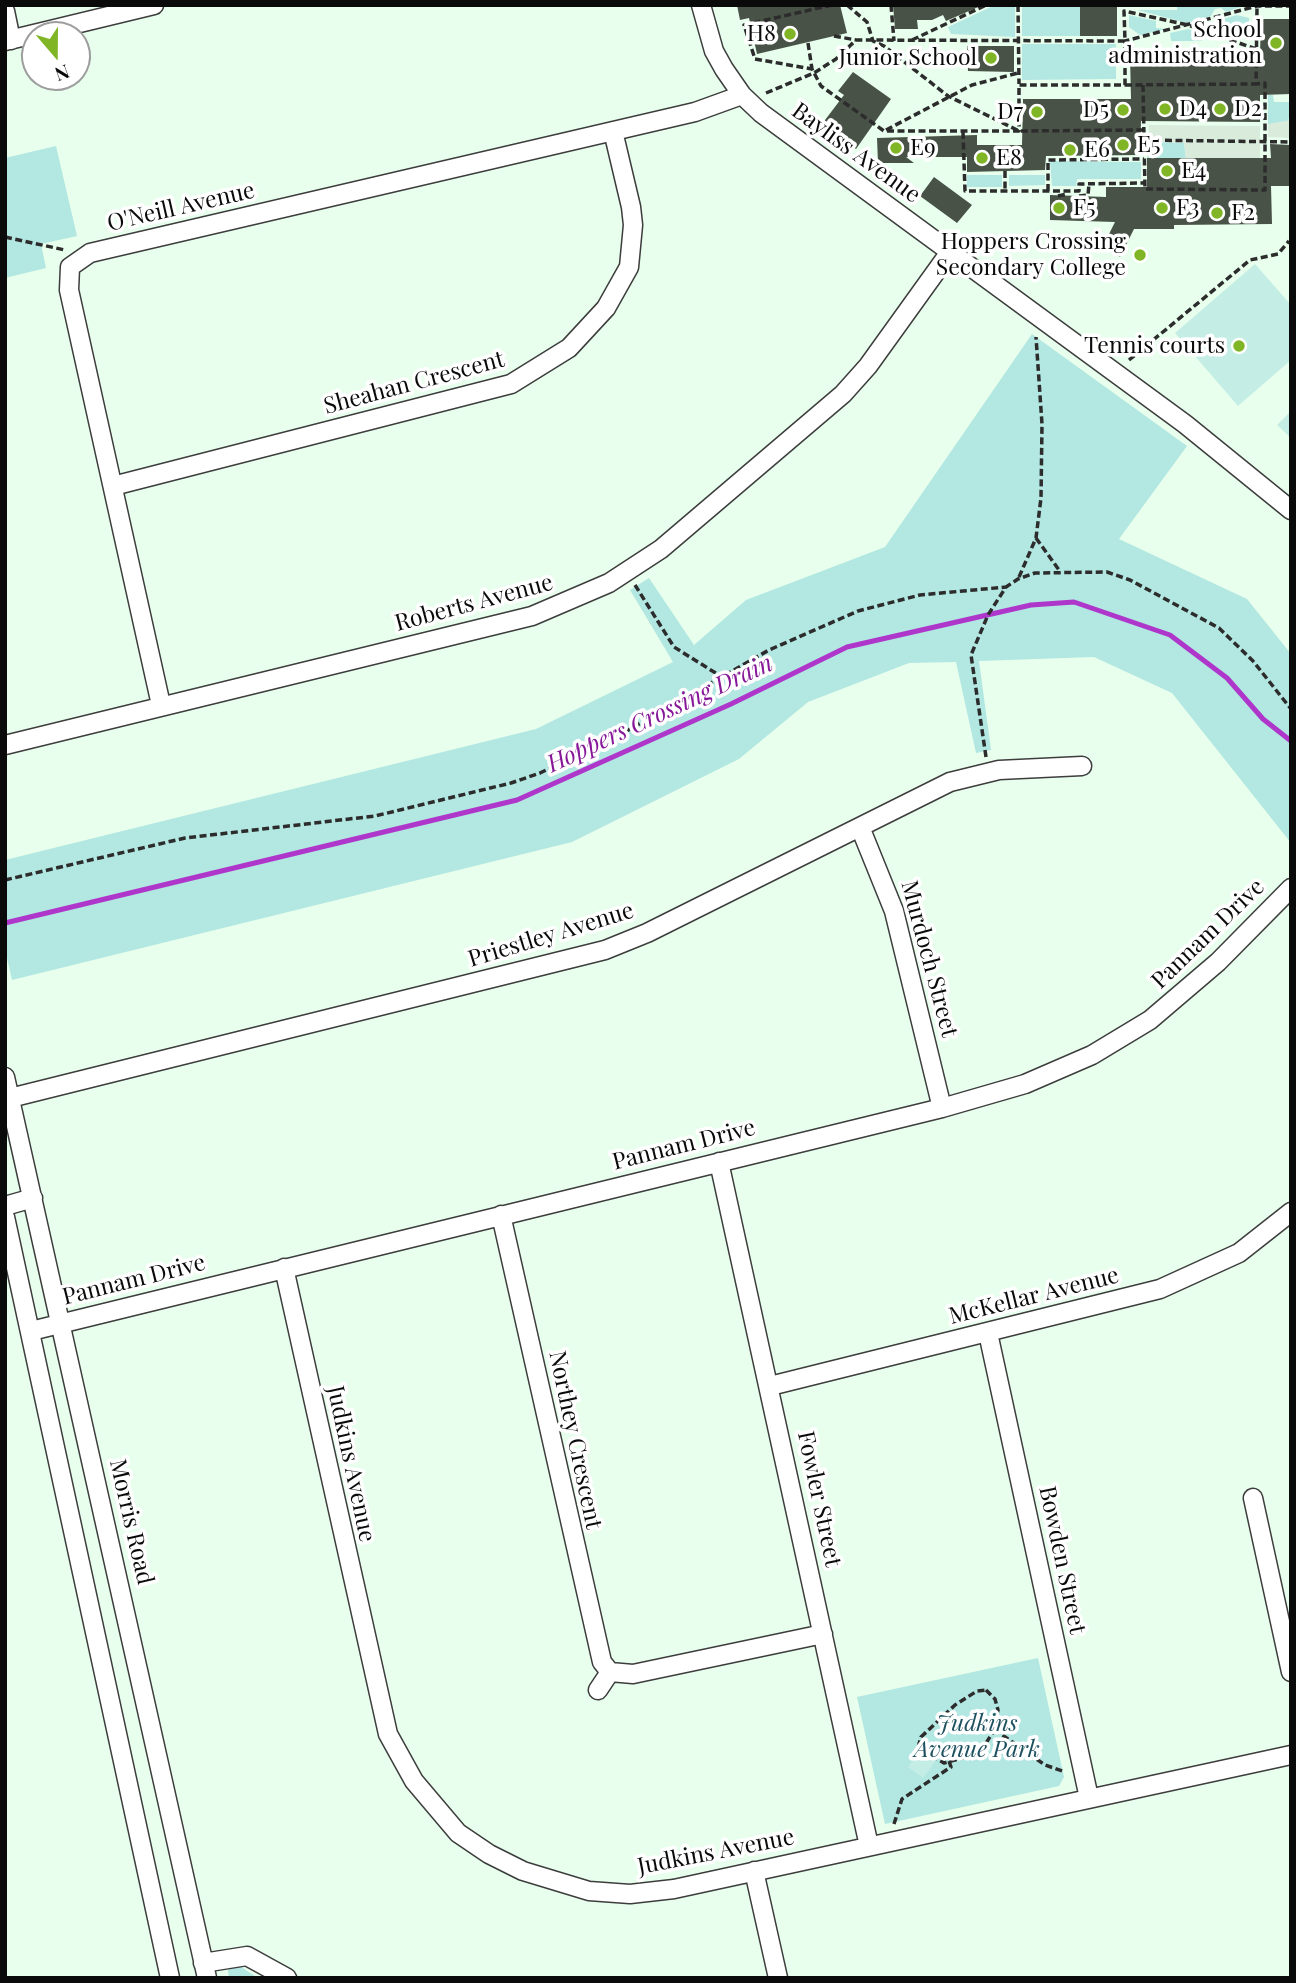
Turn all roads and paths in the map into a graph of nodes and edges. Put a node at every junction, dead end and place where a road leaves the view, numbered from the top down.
1 (154, 5) edge
2 (701, 5) edge
3 (832, 5) edge
4 (847, 5) edge
5 (891, 5) edge
6 (986, 5) edge
7 (1018, 5) edge
8 (1257, 6) edge
9 (1291, 6) edge
10 (1124, 8) edge
11 (5, 11) edge
12 (1188, 25) junction
13 (834, 36) dead end
14 (856, 40) junction
15 (8, 41) edge
16 (873, 41) junction
17 (894, 41) junction
18 (909, 41) junction
19 (1018, 41) junction
20 (1125, 41) junction
21 (808, 43) dead end
22 (1256, 49) junction
23 (813, 71) junction
24 (1018, 73) junction
25 (1256, 83) junction
26 (1018, 85) junction
27 (1125, 85) junction
28 (1143, 85) junction
29 (766, 93) dead end
30 (742, 94) junction
31 (948, 96) junction
32 (1144, 130) junction
33 (613, 131) junction
34 (884, 131) junction
35 (963, 131) junction
36 (1019, 131) junction
37 (1144, 140) junction
38 (1265, 141) junction
39 (1291, 142) edge
40 (1144, 159) junction
41 (1005, 171) dead end
42 (1145, 183) junction
43 (1088, 184) junction
44 (1005, 191) junction
45 (1048, 191) junction
46 (1067, 191) junction
47 (1058, 195) dead end
48 (1079, 196) dead end
49 (5, 237) edge
50 (1289, 241) edge
51 (950, 253) junction
52 (84, 256) junction
53 (1036, 336) dead end
54 (1129, 360) dead end
55 (113, 486) junction
56 (1291, 510) edge
57 (1036, 538) junction
58 (1060, 571) junction
59 (1018, 579) junction
60 (634, 586) dead end
61 (1006, 587) junction
62 (722, 677) junction
63 (161, 705) junction
64 (1291, 709) edge
65 (5, 746) edge
66 (986, 757) dead end
67 (1082, 766) dead end
68 (860, 827) junction
69 (5, 880) edge
70 (1291, 888) edge
71 (5, 1077) edge
72 (10, 1098) junction
73 (942, 1108) junction
74 (719, 1162) junction
75 (33, 1198) junction
76 (5, 1206) edge
77 (1291, 1212) edge
78 (501, 1215) junction
79 (5, 1217) edge
80 (284, 1268) junction
81 (62, 1324) junction
82 (30, 1331) junction
83 (988, 1333) junction
84 (771, 1386) junction
85 (1253, 1498) dead end
86 (823, 1634) junction
87 (610, 1672) junction
88 (1291, 1672) edge
89 (598, 1690) dead end
90 (994, 1729) junction
91 (1291, 1755) edge
92 (949, 1761) junction
93 (1065, 1772) dead end
94 (1089, 1798) junction
95 (894, 1824) dead end
96 (869, 1846) junction
97 (754, 1871) junction
98 (205, 1970) edge
99 (170, 1978) edge
100 (287, 1978) edge
101 (778, 1978) edge

1 - 15 street
2 - 30 street, Bayliss Avenue
3 - 23 path
4 - 16 path
5 - 17 path
6 - 18 path
7 - 19 path
8 - 9 path
8 - 12 path
8 - 22 path
10 - 12 path
10 - 20 path
11 - 15 street
12 - 20 path
12 - 22 path
13 - 14 path
14 - 16 path
14 - 23 path
16 - 17 path
16 - 31 path
17 - 18 path
18 - 19 path
19 - 20 path
19 - 24 path
20 - 27 path
21 - 23 path
22 - 25 path
23 - 29 path
23 - 34 path
24 - 26 path
24 - 31 path
25 - 28 path
25 - 38 path
26 - 27 path
26 - 36 path
27 - 28 path
28 - 32 path
30 - 33 street, O'Neill Avenue
30 - 51 street, Bayliss Avenue
31 - 34 path
31 - 36 path
32 - 36 path
32 - 37 path
33 - 52 street, O'Neill Avenue
33 - 55 street, Sheahan Crescent
34 - 35 path
35 - 36 path
35 - 44 path
37 - 38 path
37 - 40 path
38 - 39 path
38 - 42 path
40 - 42 path
40 - 45 path
41 - 44 path
42 - 43 path
43 - 46 path
43 - 48 path
44 - 45 path
45 - 46 path
46 - 47 path
49 - 52 path
50 - 54 path
51 - 56 street, Bayliss Avenue
51 - 63 street, Roberts Avenue
52 - 55 street, O'Neill Avenue
53 - 57 path
55 - 63 street, O'Neill Avenue
57 - 58 path
57 - 59 path
58 - 59 path
58 - 64 path
59 - 61 path
60 - 62 path
61 - 62 path
61 - 66 path
62 - 69 path
63 - 65 street, Roberts Avenue
67 - 68 street, Priestley Avenue
68 - 72 street, Priestley Avenue
68 - 73 street, Murdoch Street
70 - 73 street, Pannam Drive
71 - 72 street, Morris Road
72 - 75 street, Morris Road
73 - 74 street, Pannam Drive
74 - 78 street, Pannam Drive
74 - 84 street, Fowler Street
75 - 76 street
75 - 81 street, Morris Road
77 - 83 street, McKellar Avenue
78 - 80 street, Pannam Drive
78 - 87 street, Northey Crescent
79 - 82 street
80 - 81 street, Pannam Drive
80 - 97 street, Judkins Avenue
81 - 82 street, Pannam Drive
81 - 98 street, Morris Road
82 - 99 street
83 - 84 street, McKellar Avenue
83 - 94 street, Bowden Street
84 - 86 street, Fowler Street
85 - 88 street
86 - 87 street
86 - 96 street, Fowler Street
87 - 89 street
90 - 92 path
90 - 92 path
90 - 93 path
91 - 94 street, Judkins Avenue
92 - 95 path
94 - 96 street, Judkins Avenue
96 - 97 street, Judkins Avenue
97 - 101 street
98 - 100 street

